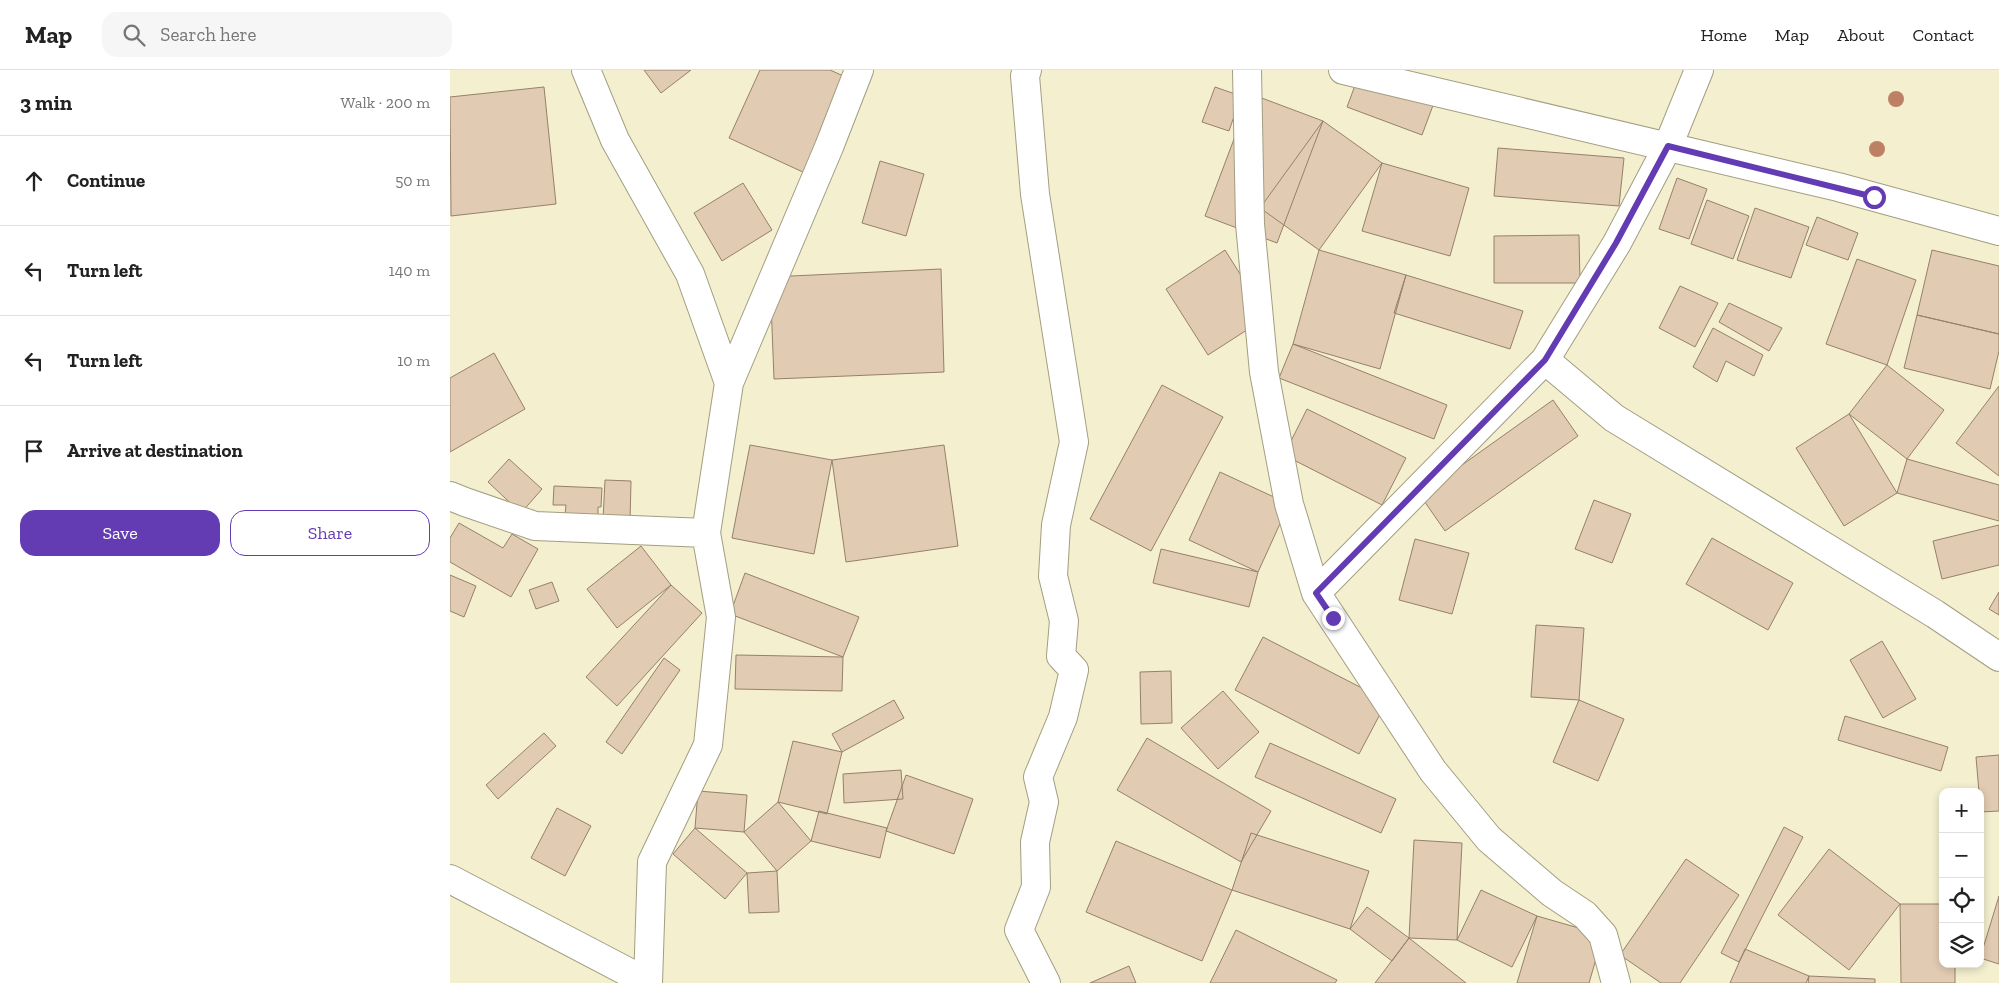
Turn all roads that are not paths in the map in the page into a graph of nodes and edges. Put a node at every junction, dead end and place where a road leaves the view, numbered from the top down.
1 (586, 70) edge
2 (859, 70) edge
3 (1027, 70) edge
4 (1247, 70) edge
5 (1343, 70) edge
6 (1699, 70) edge
7 (1668, 146) junction
8 (1999, 231) edge
9 (1545, 360) junction
10 (729, 383) junction
11 (450, 496) edge
12 (706, 533) junction
13 (1316, 593) junction
14 (1999, 657) edge
15 (450, 879) edge
16 (648, 982) edge
17 (1046, 983) edge
18 (1616, 983) edge

1 - 10 street
2 - 10 street
3 - 17 street
4 - 13 street
5 - 7 street
6 - 7 street
7 - 8 street
7 - 9 street
9 - 13 street
9 - 14 street
10 - 12 street
11 - 12 street
12 - 16 street
13 - 18 street
15 - 16 street

